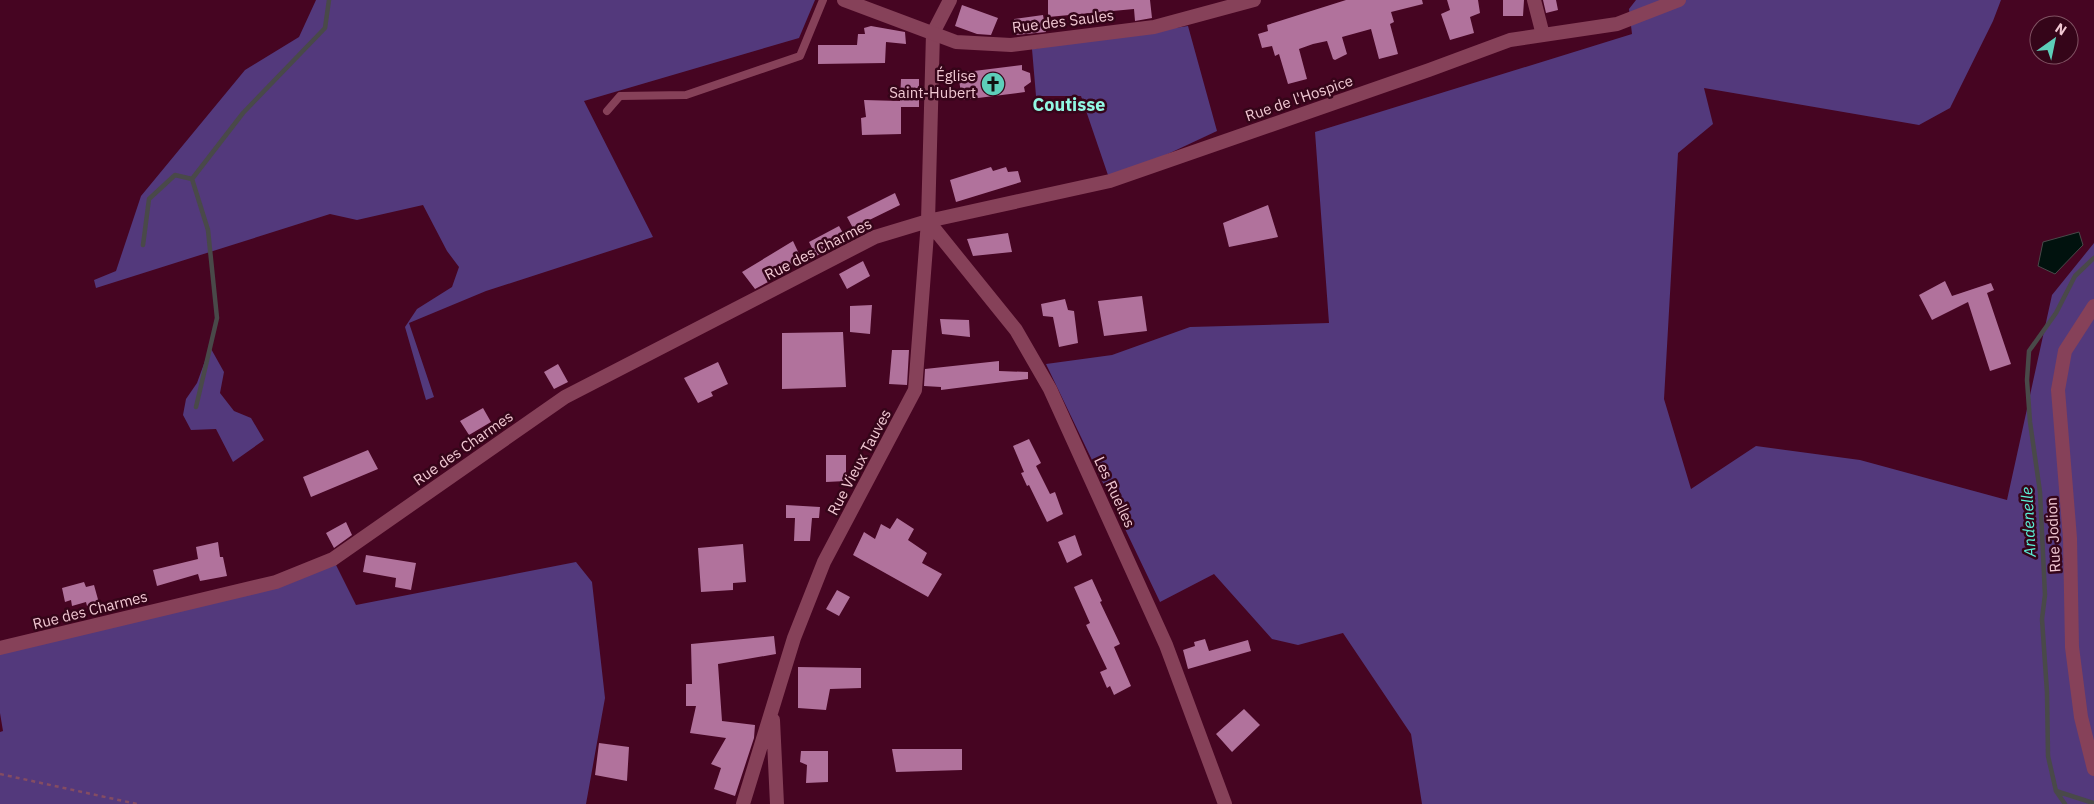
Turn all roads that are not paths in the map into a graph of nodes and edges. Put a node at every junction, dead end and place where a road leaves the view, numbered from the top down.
1 (823, 0) edge
2 (844, 0) edge
3 (950, 0) edge
4 (1254, 0) edge
5 (1534, 0) edge
6 (1679, 0) edge
7 (933, 33) junction
8 (1543, 35) junction
9 (607, 111) dead end
10 (928, 221) junction
11 (2094, 306) edge
12 (0, 648) edge
13 (773, 708) junction
14 (2094, 769) edge
15 (743, 804) edge
16 (777, 804) edge
17 (1225, 804) edge

1 - 9 lane
2 - 7 street, Rue des Saules
3 - 7 street
4 - 7 street, Rue des Saules
5 - 8 street
6 - 8 street, Rue de l'Hospice
7 - 10 street, Rue Vieux Tauves
8 - 10 street, Rue de l'Hospice
10 - 12 street, Rue des Charmes
10 - 13 street, Rue Vieux Tauves
10 - 17 street, Les Ruelles
11 - 14 street, Rue Jodion
13 - 15 street, Rue Vieux Tauves
13 - 16 street, Rue Vieux Tauves

